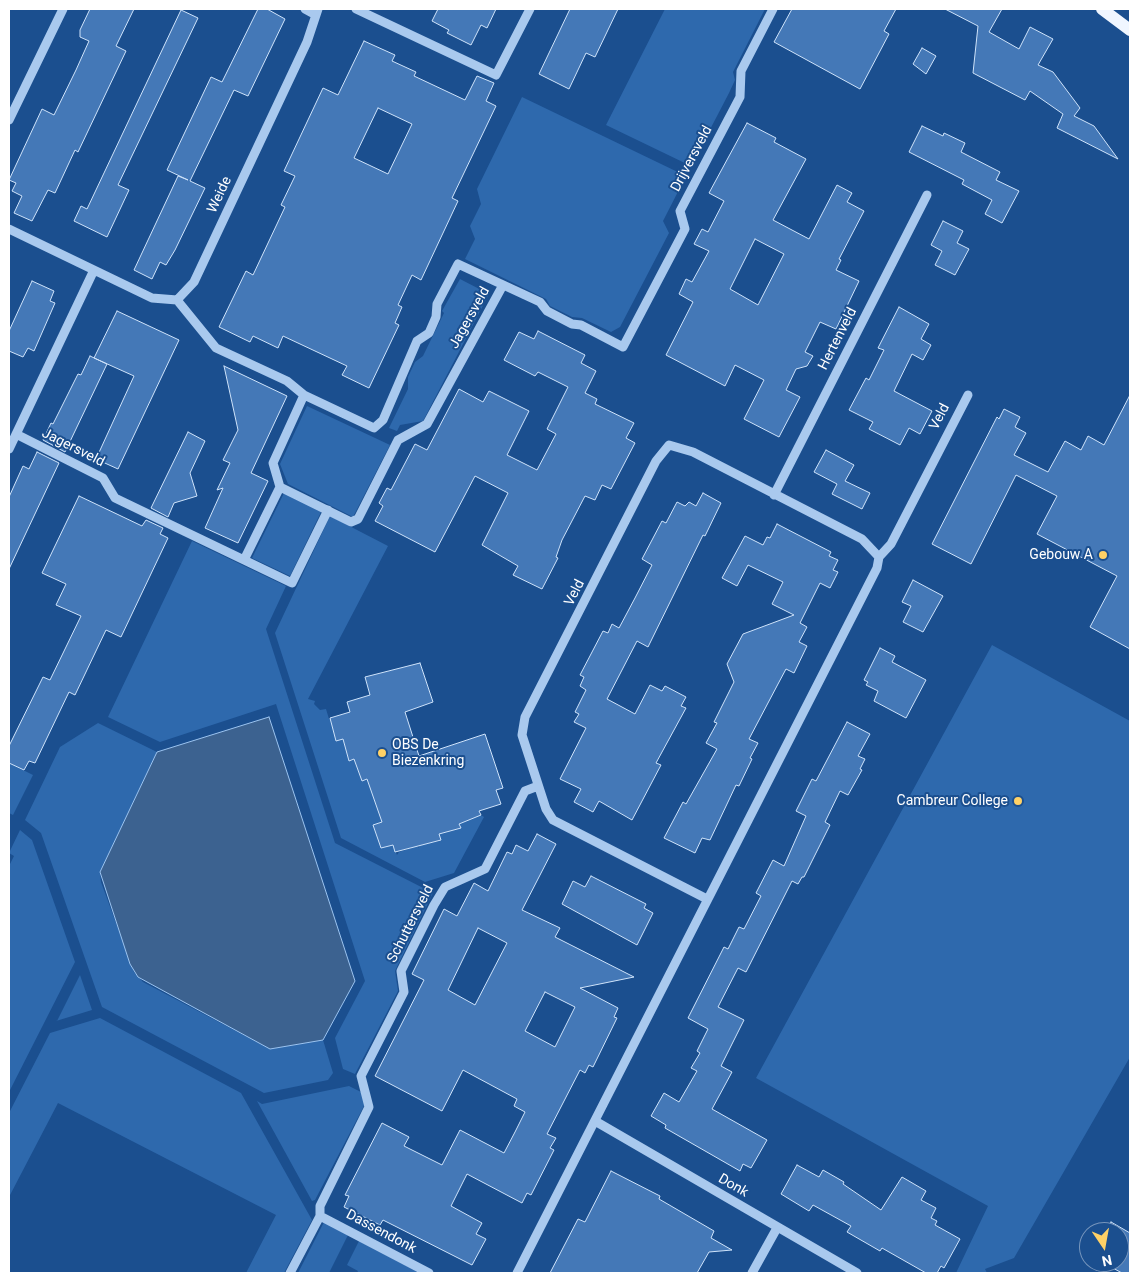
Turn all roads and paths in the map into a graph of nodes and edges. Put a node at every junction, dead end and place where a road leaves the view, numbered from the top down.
1 (63, 9) edge
2 (305, 9) edge
3 (356, 9) edge
4 (530, 9) edge
5 (773, 9) edge
6 (1102, 9) edge
7 (317, 12) edge
8 (1130, 30) edge
9 (9, 120) edge
10 (927, 195) dead end
11 (9, 229) edge
12 (94, 270) junction
13 (503, 286) junction
14 (176, 300) junction
15 (968, 394) dead end
16 (304, 395) junction
17 (16, 434) junction
18 (9, 449) edge
19 (280, 487) junction
20 (774, 495) junction
21 (328, 510) junction
22 (879, 557) junction
23 (244, 560) junction
24 (538, 786) junction
25 (707, 899) junction
26 (595, 1121) junction
27 (320, 1216) junction
28 (778, 1228) junction
29 (290, 1273) edge
30 (429, 1273) edge
31 (517, 1273) edge
32 (752, 1273) edge
33 (857, 1273) edge

1 - 9 street
2 - 7 street, Weide
3 - 4 street
5 - 13 street, Drijversveld
6 - 8 main road
7 - 14 street, Weide
10 - 20 street, Hertenveld
11 - 12 street
12 - 14 street
12 - 17 street
13 - 16 street, Jagersveld
13 - 21 street, Jagersveld
14 - 16 street, Jagersveld
15 - 22 street, Veld
16 - 19 street
17 - 18 street
17 - 23 street, Jagersveld
19 - 21 street, Jagersveld
19 - 23 street
20 - 22 street, Veld
20 - 24 street, Veld
21 - 23 street, Jagersveld
22 - 25 street, Veld
24 - 25 street, Veld
24 - 27 street, Schuttersveld
25 - 26 street, Veld
26 - 28 street, Donk
26 - 31 street
27 - 29 street, Schuttersveld
27 - 30 street, Dassendonk
28 - 32 street
28 - 33 street, Donk

